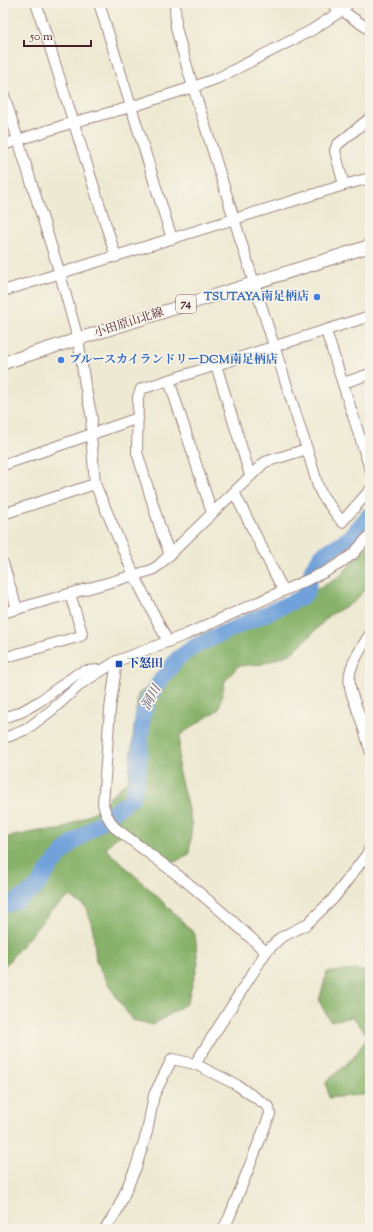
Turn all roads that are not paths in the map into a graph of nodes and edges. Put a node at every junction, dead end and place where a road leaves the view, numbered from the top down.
1 (36, 3) edge
2 (99, 3) edge
3 (175, 3) edge
4 (331, 3) edge
5 (349, 3) edge
6 (341, 11) junction
7 (370, 30) edge
8 (193, 87) junction
9 (3, 92) edge
10 (131, 107) junction
11 (370, 118) edge
12 (74, 122) junction
13 (18, 139) junction
14 (3, 145) edge
15 (370, 178) edge
16 (344, 185) junction
17 (234, 219) junction
18 (172, 239) junction
19 (370, 246) edge
20 (116, 257) junction
21 (60, 274) junction
22 (254, 283) junction
23 (3, 290) edge
24 (370, 316) edge
25 (326, 330) junction
26 (78, 339) junction
27 (275, 346) junction
28 (3, 363) edge
29 (216, 365) junction
30 (370, 374) edge
31 (169, 380) junction
32 (343, 383) junction
33 (138, 418) junction
34 (91, 435) junction
35 (307, 449) junction
36 (3, 465) edge
37 (370, 469) edge
38 (250, 475) junction
39 (95, 484) junction
40 (370, 490) edge
41 (234, 492) junction
42 (212, 513) junction
43 (3, 514) edge
44 (370, 535) edge
45 (170, 555) junction
46 (3, 563) edge
47 (134, 575) junction
48 (283, 590) junction
49 (70, 594) junction
50 (17, 610) junction
51 (3, 613) edge
52 (370, 634) edge
53 (168, 642) junction
54 (3, 658) edge
55 (118, 661) junction
56 (102, 670) junction
57 (3, 718) edge
58 (3, 738) edge
59 (370, 750) edge
60 (370, 847) edge
61 (266, 952) junction
62 (195, 1064) junction
63 (105, 1229) edge
64 (223, 1229) edge

1 - 12 street
2 - 10 street
3 - 8 street
4 - 6 street
5 - 6 street
6 - 7 street
6 - 8 street
8 - 10 street
8 - 17 street
9 - 13 street
10 - 12 street
10 - 18 street
11 - 16 street
12 - 13 street
12 - 20 street
13 - 14 street
13 - 21 street
15 - 16 street
16 - 17 street
17 - 18 street
17 - 22 street
18 - 20 street
19 - 22 main road, 小田原山北線 / 74
20 - 21 street
21 - 23 street
21 - 26 street
22 - 26 main road, 小田原山北線 / 74
22 - 27 street
24 - 25 street
25 - 27 street
25 - 32 street
26 - 28 main road, 小田原山北線 / 74
26 - 34 street
27 - 29 street
27 - 35 street
29 - 31 street
29 - 38 street
30 - 32 street
31 - 33 street
31 - 42 street
32 - 37 street
33 - 34 street
33 - 45 street
34 - 36 street
34 - 39 street
35 - 38 street
35 - 40 street
38 - 41 street
39 - 43 street
39 - 47 street
41 - 42 street
41 - 48 street
42 - 45 street
44 - 48 street
45 - 47 street
46 - 50 street
47 - 49 street
47 - 53 street
48 - 53 street
49 - 50 street
49 - 54 street
50 - 51 street
52 - 59 street
53 - 55 street
55 - 56 street
55 - 61 street
56 - 57 street
56 - 58 street
60 - 61 street
61 - 62 street
62 - 63 street
62 - 64 street

